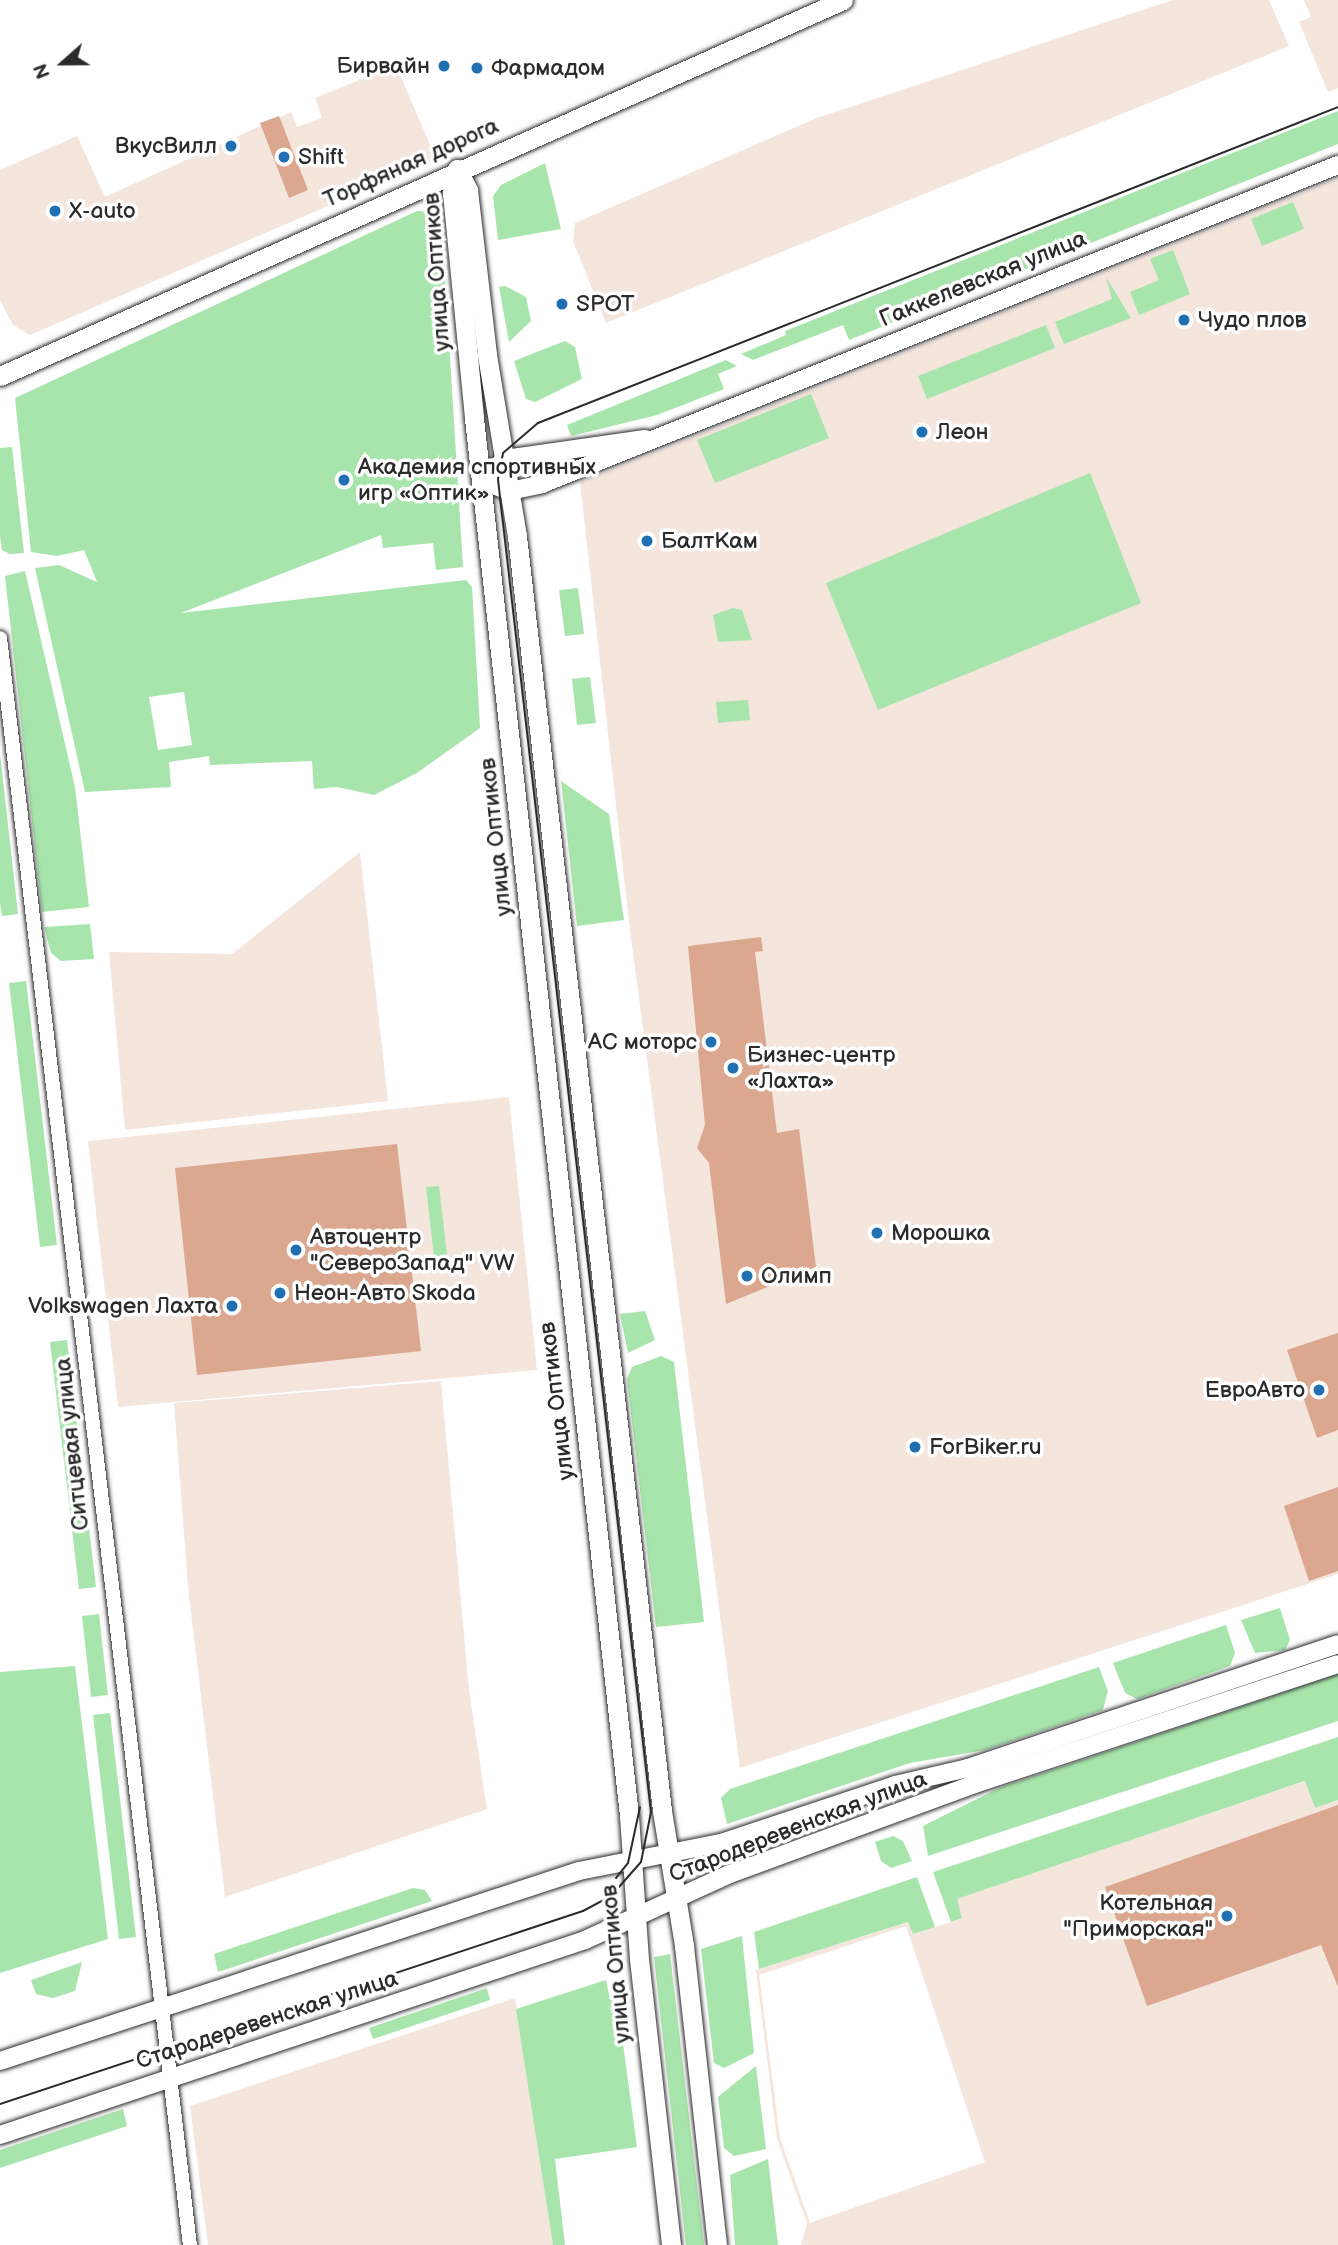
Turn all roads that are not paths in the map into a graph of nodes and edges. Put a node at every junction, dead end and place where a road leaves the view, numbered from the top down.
1 (843, 0) edge
2 (1338, 165) edge
3 (457, 169) junction
4 (0, 376) edge
5 (645, 439) junction
6 (505, 459) junction
7 (482, 481) junction
8 (510, 491) junction
9 (0, 638) edge
10 (1338, 1644) edge
11 (1338, 1664) edge
12 (669, 1853) junction
13 (632, 1860) junction
14 (676, 1899) junction
15 (636, 1917) junction
16 (160, 2010) junction
17 (0, 2062) edge
18 (169, 2079) junction
19 (0, 2135) edge
20 (190, 2245) edge
21 (671, 2245) edge
22 (718, 2245) edge

1 - 3 main road, Торфяная дорога
2 - 5 street, Гаккелевская улица
3 - 4 main road, Торфяная дорога
3 - 6 main road, улица Оптиков
3 - 7 main road, улица Оптиков
5 - 6 street, Гаккелевская улица
5 - 8 street, Гаккелевская улица
6 - 7 street
6 - 8 main road, улица Оптиков
7 - 8 street
7 - 13 main road, улица Оптиков
8 - 12 main road, улица Оптиков
9 - 16 street, Ситцевая улица
10 - 12 street, Стародеревенская улица
11 - 14 street, Стародеревенская улица
12 - 13 street, Стародеревенская улица
12 - 14 main road, улица Оптиков
13 - 15 main road, улица Оптиков
13 - 16 street, Стародеревенская улица
14 - 15 street, Стародеревенская улица
14 - 22 main road, улица Оптиков
15 - 18 street, Стародеревенская улица
15 - 21 main road, улица Оптиков
16 - 17 street, Стародеревенская улица
16 - 18 street, Ситцевая улица
18 - 19 street, Стародеревенская улица
18 - 20 street, Ситцевая улица

